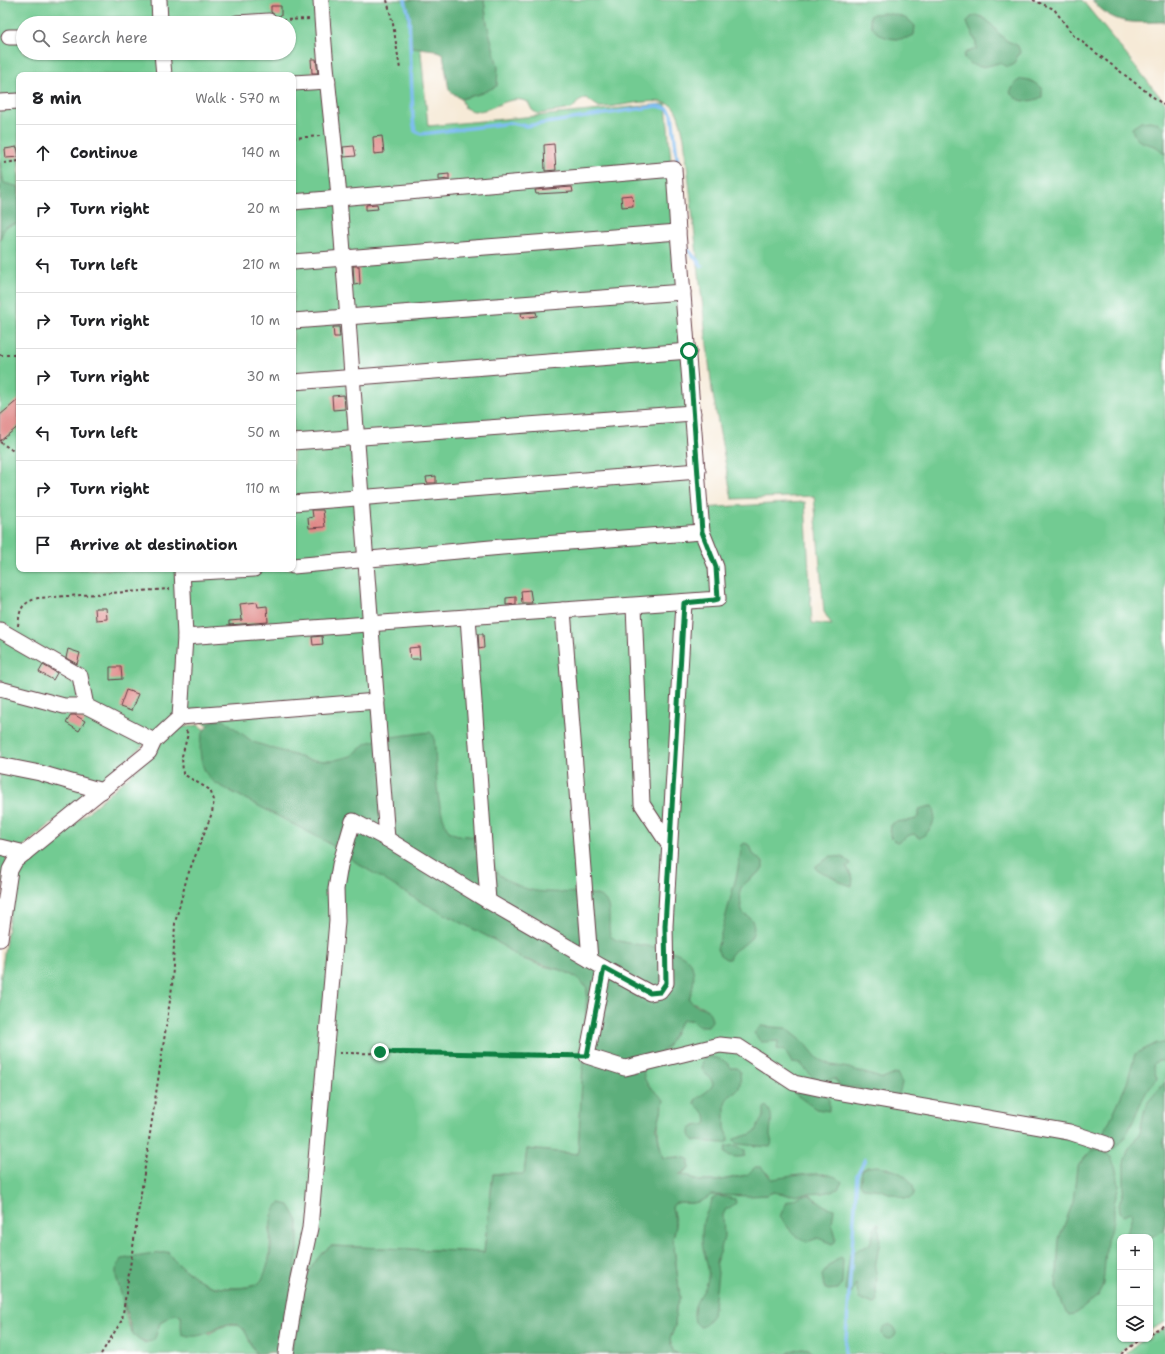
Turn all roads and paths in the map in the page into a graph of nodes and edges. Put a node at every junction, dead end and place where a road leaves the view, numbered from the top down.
1 (159, 0) edge
2 (321, 0) edge
3 (387, 0) edge
4 (1034, 0) edge
5 (160, 16) edge
6 (322, 19) junction
7 (296, 20) edge
8 (163, 60) edge
9 (400, 69) dead end
10 (164, 72) edge
11 (328, 80) junction
12 (296, 83) edge
13 (16, 101) edge
14 (0, 102) edge
15 (1165, 106) edge
16 (334, 135) junction
17 (296, 138) edge
18 (16, 162) edge
19 (4, 163) dead end
20 (339, 196) junction
21 (296, 202) edge
22 (678, 232) junction
23 (343, 259) junction
24 (296, 262) edge
25 (683, 292) junction
26 (347, 317) junction
27 (296, 322) edge
28 (689, 351) junction
29 (0, 355) edge
30 (16, 355) edge
31 (351, 378) junction
32 (296, 382) edge
33 (694, 413) junction
34 (356, 437) junction
35 (0, 442) edge
36 (296, 442) edge
37 (15, 452) dead end
38 (698, 471) junction
39 (361, 498) junction
40 (296, 503) edge
41 (702, 532) junction
42 (366, 559) junction
43 (296, 566) edge
44 (183, 572) edge
45 (183, 589) junction
46 (684, 603) junction
47 (634, 606) junction
48 (563, 610) junction
49 (468, 617) junction
50 (372, 624) junction
51 (0, 630) edge
52 (186, 637) junction
53 (17, 639) junction
54 (0, 689) edge
55 (377, 701) junction
56 (86, 706) junction
57 (180, 717) junction
58 (154, 741) junction
59 (0, 765) edge
60 (102, 791) junction
61 (387, 839) junction
62 (669, 845) junction
63 (0, 847) edge
64 (25, 853) junction
65 (488, 901) junction
66 (1, 922) edge
67 (0, 939) edge
68 (590, 960) junction
69 (604, 968) junction
70 (326, 1053) junction
71 (587, 1056) junction
72 (1106, 1144) dead end
73 (1165, 1325) edge
74 (1153, 1331) edge
75 (1137, 1342) edge
76 (101, 1354) edge
77 (286, 1354) edge
78 (1121, 1354) edge

1 - 5 lane
2 - 6 lane
3 - 9 path
4 - 15 path
6 - 7 path
6 - 11 lane
8 - 10 lane
11 - 12 lane
11 - 16 lane
13 - 14 lane
16 - 17 path
16 - 20 lane
18 - 19 path
20 - 21 lane
20 - 22 lane
20 - 23 lane
22 - 23 lane
22 - 25 lane
23 - 24 lane
23 - 26 lane
25 - 26 lane
25 - 28 lane
26 - 27 lane
26 - 31 lane
28 - 31 lane
28 - 33 lane
29 - 30 path
31 - 32 lane
31 - 34 lane
33 - 34 lane
33 - 38 lane
34 - 36 lane
34 - 39 lane
35 - 37 path
38 - 39 lane
38 - 41 lane
39 - 40 lane
39 - 42 lane
41 - 42 lane
41 - 46 lane
42 - 43 lane
42 - 50 lane
44 - 45 lane
45 - 52 lane
45 - 53 path
46 - 47 lane
46 - 62 lane
47 - 48 lane
47 - 62 lane
48 - 49 lane
48 - 68 lane
49 - 50 lane
49 - 65 lane
50 - 52 lane
50 - 55 lane
51 - 53 lane
52 - 57 lane
53 - 56 lane
54 - 56 lane
55 - 57 lane
55 - 61 lane
56 - 58 lane
57 - 58 lane
57 - 76 path
58 - 60 lane
59 - 60 lane
60 - 64 lane
61 - 65 lane
61 - 70 lane
62 - 69 lane
63 - 64 lane
64 - 66 lane
65 - 68 lane
66 - 67 lane
68 - 69 lane
69 - 71 lane
70 - 71 path
70 - 77 lane
71 - 72 lane
73 - 74 path
75 - 78 path

